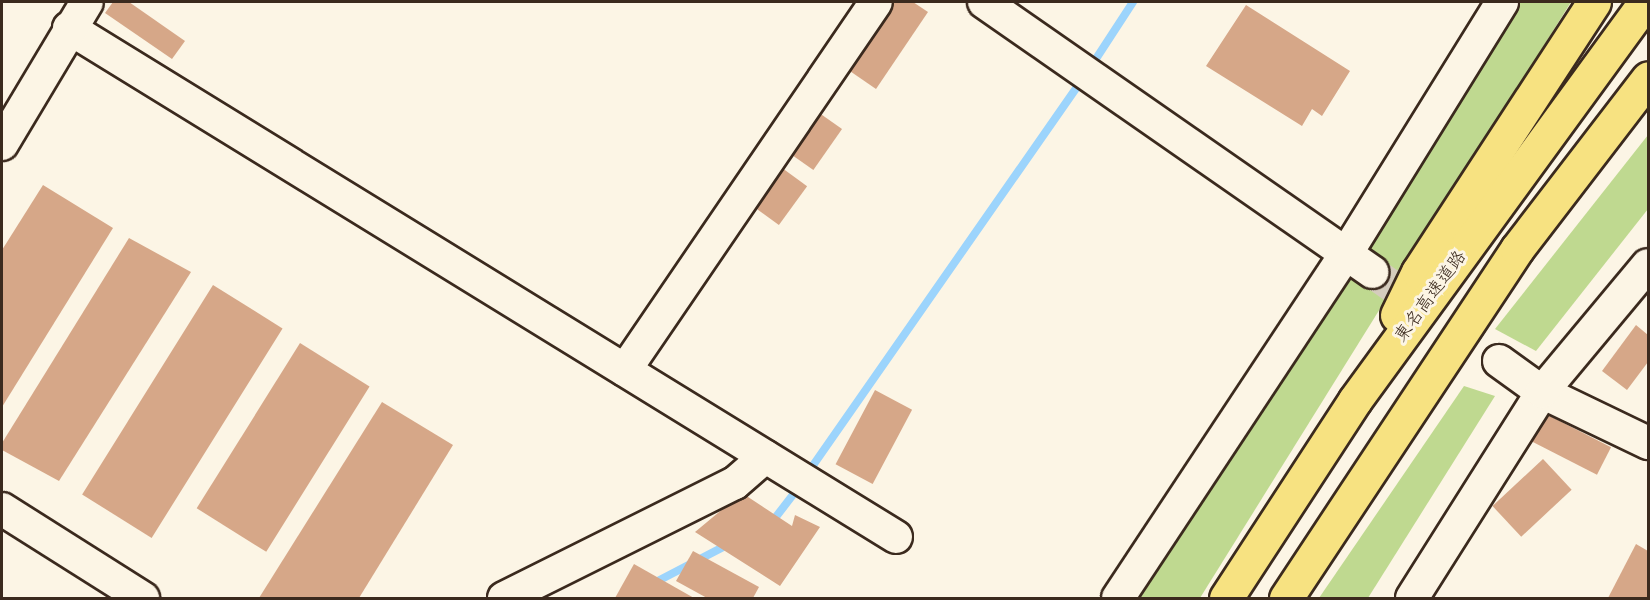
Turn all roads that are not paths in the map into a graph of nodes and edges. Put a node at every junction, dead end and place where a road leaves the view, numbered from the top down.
1 (87, 2) edge
2 (876, 2) edge
3 (984, 2) edge
4 (1502, 2) edge
5 (1594, 2) edge
6 (1645, 2) edge
7 (69, 28) junction
8 (1648, 78) edge
9 (11, 106) edge
10 (2, 144) edge
11 (1346, 254) junction
12 (1648, 264) edge
13 (1372, 272) tunnel mouth
14 (1498, 361) tunnel mouth
15 (625, 370) junction
16 (1542, 392) junction
17 (1355, 400) junction
18 (1648, 443) edge
19 (765, 457) junction
20 (2, 509) edge
21 (896, 537) dead end
22 (143, 598) edge
23 (504, 598) edge
24 (1118, 598) edge
25 (1226, 598) edge
26 (1286, 598) edge
27 (1412, 598) edge

1 - 7 street
2 - 15 street
3 - 11 street
4 - 11 street
5 - 17 highway
6 - 17 highway, 東名高速道路
7 - 9 street
7 - 15 street
8 - 26 highway
9 - 10 street
11 - 13 street
11 - 24 street
12 - 16 street
14 - 16 street
15 - 19 street
16 - 18 street
16 - 27 street
17 - 25 highway, 東名高速道路
19 - 21 street
19 - 23 street
20 - 22 street

